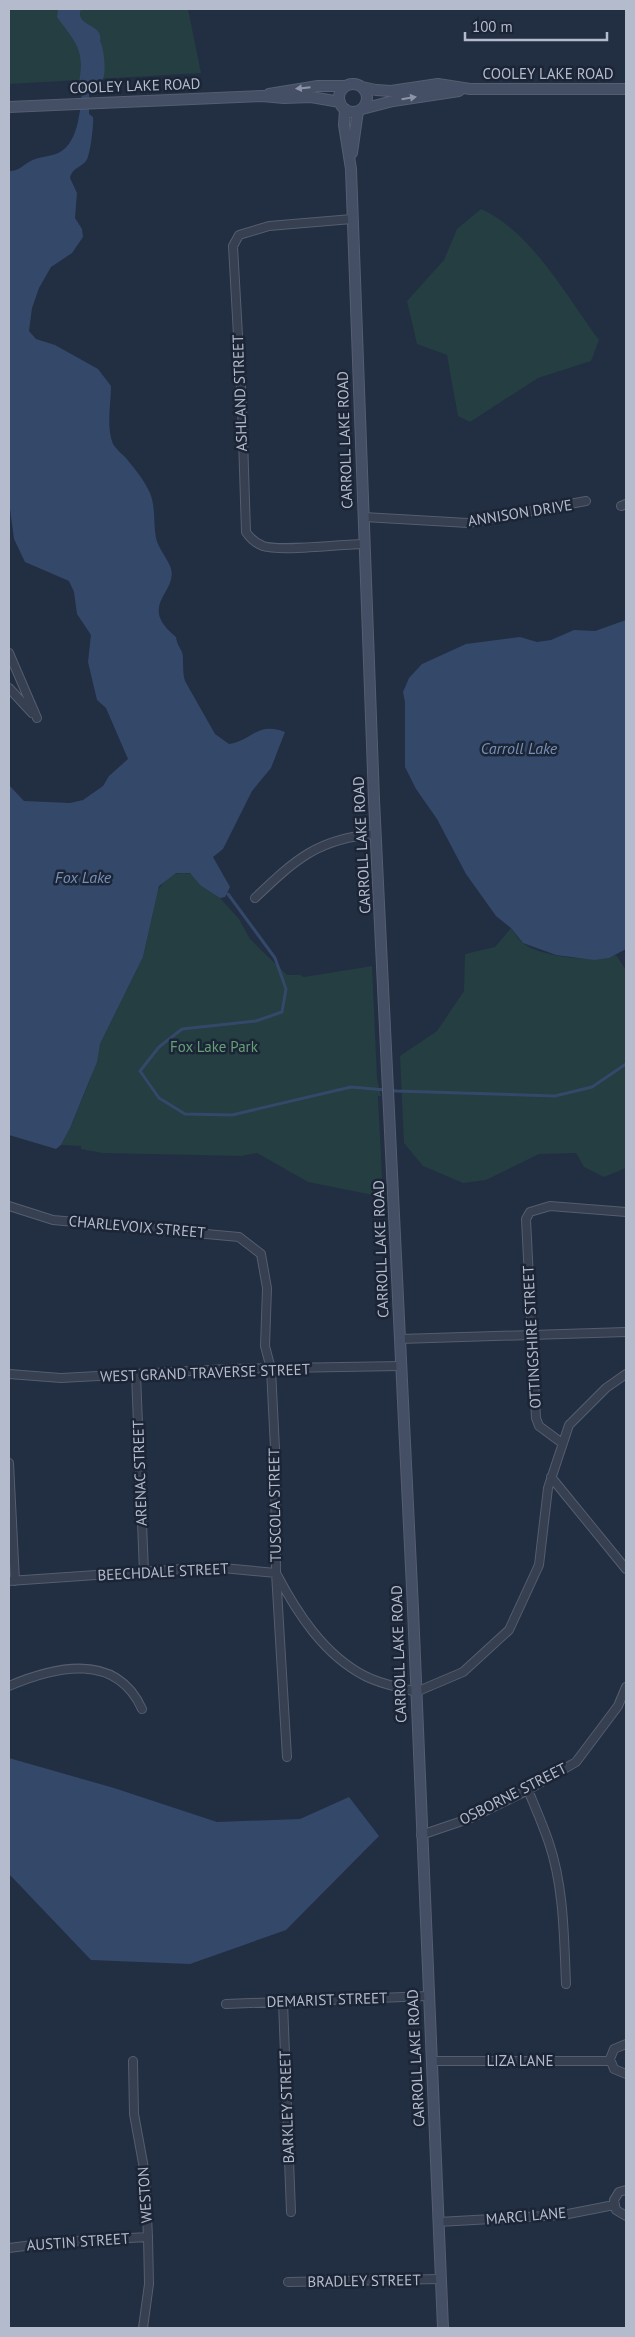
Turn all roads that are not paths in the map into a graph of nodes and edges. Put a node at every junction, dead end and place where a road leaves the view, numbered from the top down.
1 (345, 86) junction
2 (362, 87) junction
3 (626, 88) edge
4 (470, 89) junction
5 (262, 96) junction
6 (342, 106) junction
7 (9, 107) edge
8 (360, 110) junction
9 (351, 169) junction
10 (352, 219) junction
11 (586, 502) dead end
12 (364, 517) junction
13 (365, 544) junction
14 (9, 653) edge
15 (9, 688) edge
16 (376, 834) junction
17 (254, 898) dead end
18 (9, 1206) edge
19 (626, 1212) edge
20 (261, 1254) joint
21 (626, 1332) edge
22 (533, 1336) junction
23 (400, 1339) junction
24 (401, 1366) junction
25 (271, 1369) junction
26 (9, 1374) edge
27 (136, 1374) junction
28 (626, 1374) edge
29 (562, 1443) junction
30 (9, 1463) edge
31 (551, 1477) junction
32 (626, 1568) edge
33 (144, 1572) junction
34 (276, 1574) junction
35 (12, 1581) edge
36 (9, 1686) edge
37 (626, 1687) edge
38 (416, 1692) junction
39 (142, 1709) dead end
40 (287, 1757) dead end
41 (528, 1790) junction
42 (421, 1834) junction
43 (566, 1984) dead end
44 (428, 1996) junction
45 (282, 2002) junction
46 (226, 2004) dead end
47 (626, 2044) edge
48 (133, 2061) dead end
49 (431, 2061) junction
50 (610, 2061) junction
51 (626, 2074) edge
52 (626, 2190) edge
53 (614, 2205) junction
54 (292, 2212) dead end
55 (626, 2216) edge
56 (438, 2222) junction
57 (148, 2236) junction
58 (9, 2248) edge
59 (440, 2279) junction
60 (288, 2282) dead end
61 (143, 2328) edge
62 (443, 2328) edge

1 - 2 street
1 -> 5 street, COOLEY LAKE ROAD
1 - 6 street
2 - 4 street, COOLEY LAKE ROAD
2 - 8 street
3 - 4 street, COOLEY LAKE ROAD
8 -> 4 street, COOLEY LAKE ROAD
5 - 6 street, COOLEY LAKE ROAD
5 - 7 street, COOLEY LAKE ROAD
6 - 8 street
6 - 9 street, CARROLL LAKE ROAD
8 - 9 street, CARROLL LAKE ROAD
9 - 10 street, CARROLL LAKE ROAD
10 - 12 street, CARROLL LAKE ROAD
10 - 13 street, ASHLAND STREET
11 - 12 street, ANNISON DRIVE
12 - 13 street, CARROLL LAKE ROAD
13 - 16 street, CARROLL LAKE ROAD
14 - 15 street
16 - 17 street
16 - 23 street, CARROLL LAKE ROAD
18 - 20 street, CHARLEVOIX STREET
19 - 22 street, OTTINGSHIRE STREET
20 - 25 street, TUSCOLA STREET
21 - 22 street
22 - 23 street
22 - 29 street, OTTINGSHIRE STREET
23 - 24 street, CARROLL LAKE ROAD
24 - 25 street, WEST GRAND TRAVERSE STREET
24 - 38 street, CARROLL LAKE ROAD
25 - 27 street, WEST GRAND TRAVERSE STREET
25 - 34 street, TUSCOLA STREET
26 - 27 street, WEST GRAND TRAVERSE STREET
27 - 33 street, ARENAC STREET
28 - 29 street
29 - 31 street
30 - 35 street
31 - 32 street
31 - 38 street
33 - 34 street, BEECHDALE STREET
33 - 35 street, BEECHDALE STREET
34 - 38 street
34 - 40 street, TUSCOLA STREET
36 - 39 street
37 - 41 street, OSBORNE STREET
38 - 42 street, CARROLL LAKE ROAD
41 - 42 street, OSBORNE STREET
41 - 43 street
42 - 44 street, CARROLL LAKE ROAD
44 - 45 street, DEMARIST STREET
44 - 49 street, CARROLL LAKE ROAD
45 - 46 street, DEMARIST STREET
45 - 54 street, BARKLEY STREET
47 - 50 street
48 - 57 street, WESTON
49 - 50 street, LIZA LANE
49 - 56 street, CARROLL LAKE ROAD
50 - 51 street
52 - 53 street
53 - 55 street
53 - 56 street, MARCI LANE
56 - 59 street, CARROLL LAKE ROAD
57 - 58 street, AUSTIN STREET
57 - 61 street, WESTON
59 - 60 street, BRADLEY STREET
59 - 62 street, CARROLL LAKE ROAD

